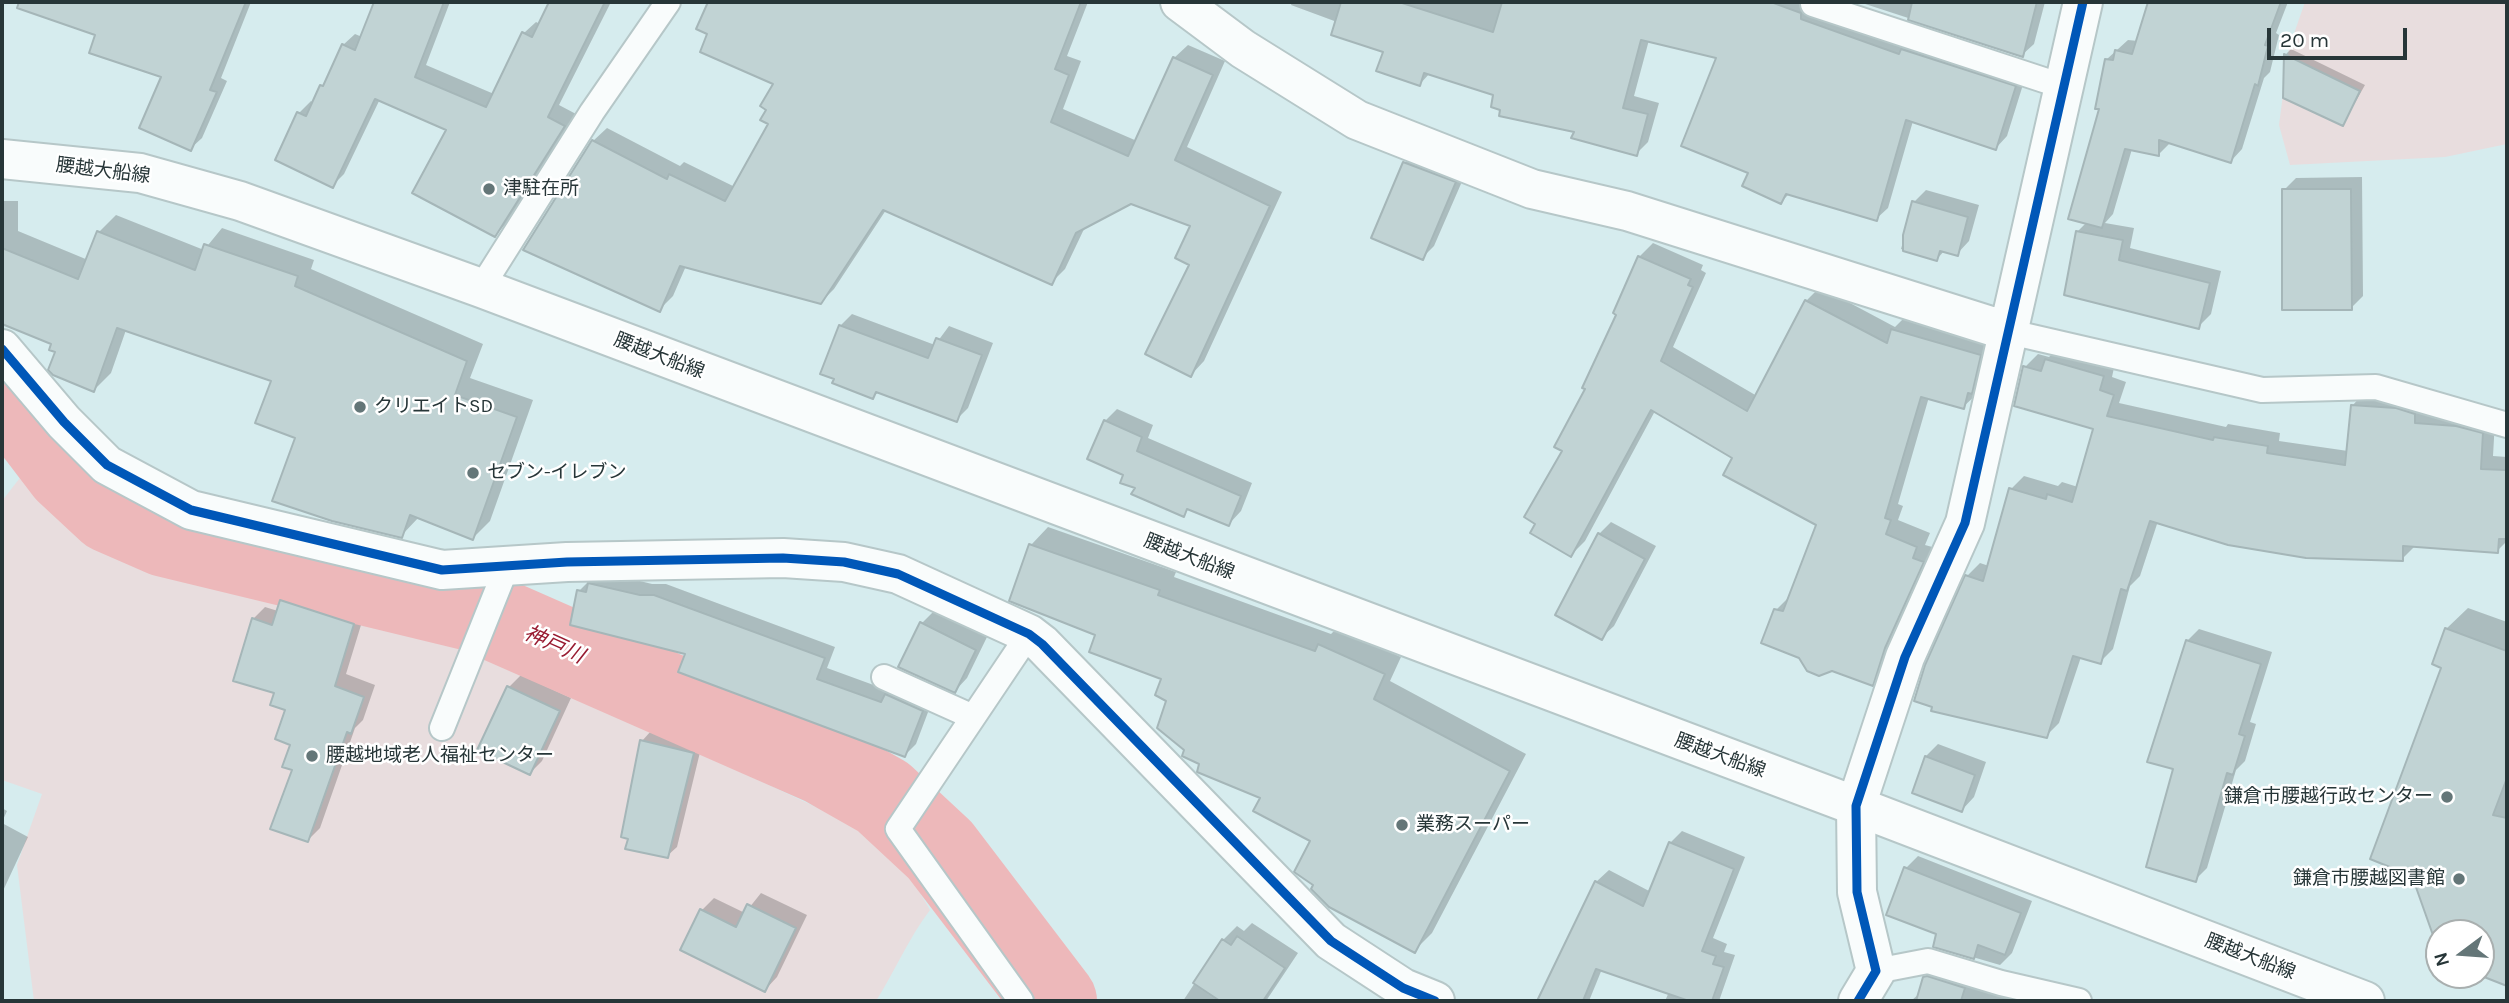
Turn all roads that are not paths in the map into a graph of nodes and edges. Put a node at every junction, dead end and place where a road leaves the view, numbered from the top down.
1 (667, 2) edge
2 (1180, 2) edge
3 (2083, 2) edge
4 (1813, 4) dead end
5 (2065, 87) junction
6 (2, 159) edge
7 (481, 288) junction
8 (2010, 332) junction
9 (2, 349) edge
10 (2507, 425) edge
11 (501, 581) junction
12 (1029, 634) junction
13 (884, 677) dead end
14 (972, 717) junction
15 (442, 728) dead end
16 (1856, 806) junction
17 (1867, 986) edge
18 (1999, 992) edge
19 (1021, 1001) edge
20 (1435, 1001) edge
21 (2079, 1001) edge
22 (2365, 1001) edge

1 - 7 lane
2 - 8 street
3 - 5 street
4 - 5 lane
5 - 8 street
6 - 7 street, 腰越大船線
7 - 16 street, 腰越大船線
8 - 10 lane
8 - 16 street
9 - 11 street
11 - 12 street
11 - 15 lane
12 - 14 lane
12 - 20 street
13 - 14 lane
14 - 19 lane
16 - 17 street
16 - 22 street, 腰越大船線
17 - 18 lane
18 - 21 lane

